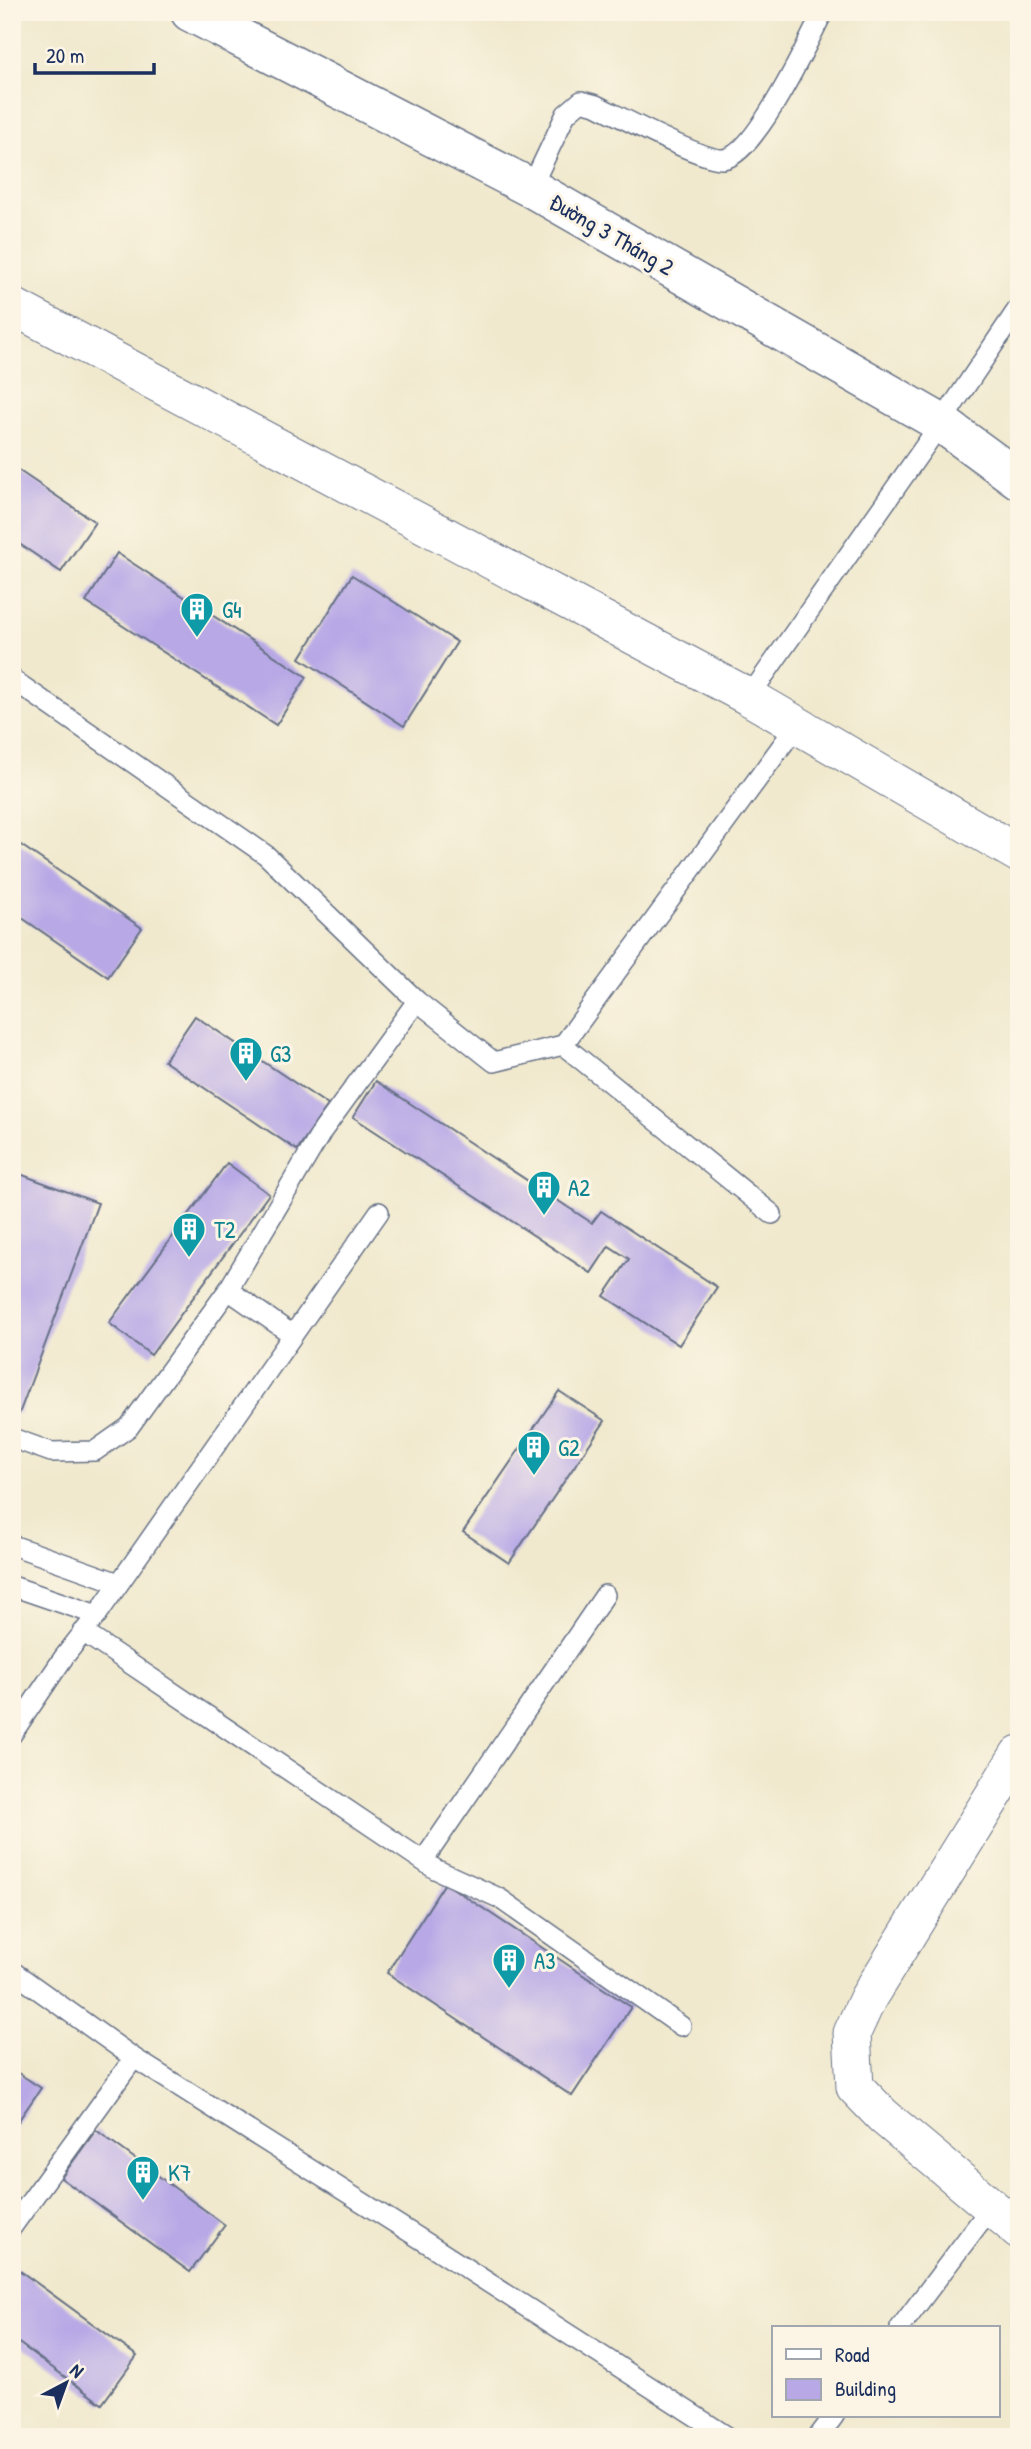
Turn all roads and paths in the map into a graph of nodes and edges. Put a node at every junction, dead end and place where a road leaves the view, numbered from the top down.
1 (190, 12) edge
2 (823, 12) edge
3 (531, 188) junction
4 (12, 306) edge
5 (1019, 307) edge
6 (941, 423) junction
7 (1019, 480) edge
8 (12, 679) edge
9 (749, 697) junction
10 (797, 725) junction
11 (1019, 854) edge
12 (417, 1001) junction
13 (563, 1045) junction
14 (379, 1212) dead end
15 (772, 1214) dead end
16 (229, 1290) junction
17 (293, 1335) junction
18 (12, 1438) edge
19 (12, 1545) edge
20 (119, 1583) junction
21 (12, 1586) edge
22 (605, 1595) dead end
23 (97, 1615) junction
24 (83, 1632) junction
25 (12, 1734) edge
26 (1019, 1754) edge
27 (423, 1861) junction
28 (12, 1971) edge
29 (681, 2026) dead end
30 (134, 2058) junction
31 (992, 2206) junction
32 (12, 2227) edge
33 (1019, 2230) edge
34 (902, 2326) edge
35 (832, 2418) edge
36 (728, 2437) edge
37 (818, 2437) edge

1 - 3 street, Đường 3 Tháng 2
2 - 3 lane
3 - 6 street, Đường 3 Tháng 2
4 - 9 street
5 - 6 lane
6 - 7 street, Đường 3 Tháng 2
6 - 9 lane
8 - 12 lane
9 - 10 street
10 - 11 street
10 - 13 lane
12 - 13 lane
12 - 16 lane
13 - 15 lane
14 - 17 lane
16 - 17 lane
16 - 18 lane
17 - 20 lane
19 - 20 lane
20 - 23 lane
21 - 23 lane
22 - 27 lane
23 - 24 lane
24 - 25 lane
24 - 27 lane
26 - 31 street
27 - 29 lane
28 - 30 lane
30 - 32 lane
30 - 36 lane
31 - 33 street
31 - 34 lane
35 - 37 lane

